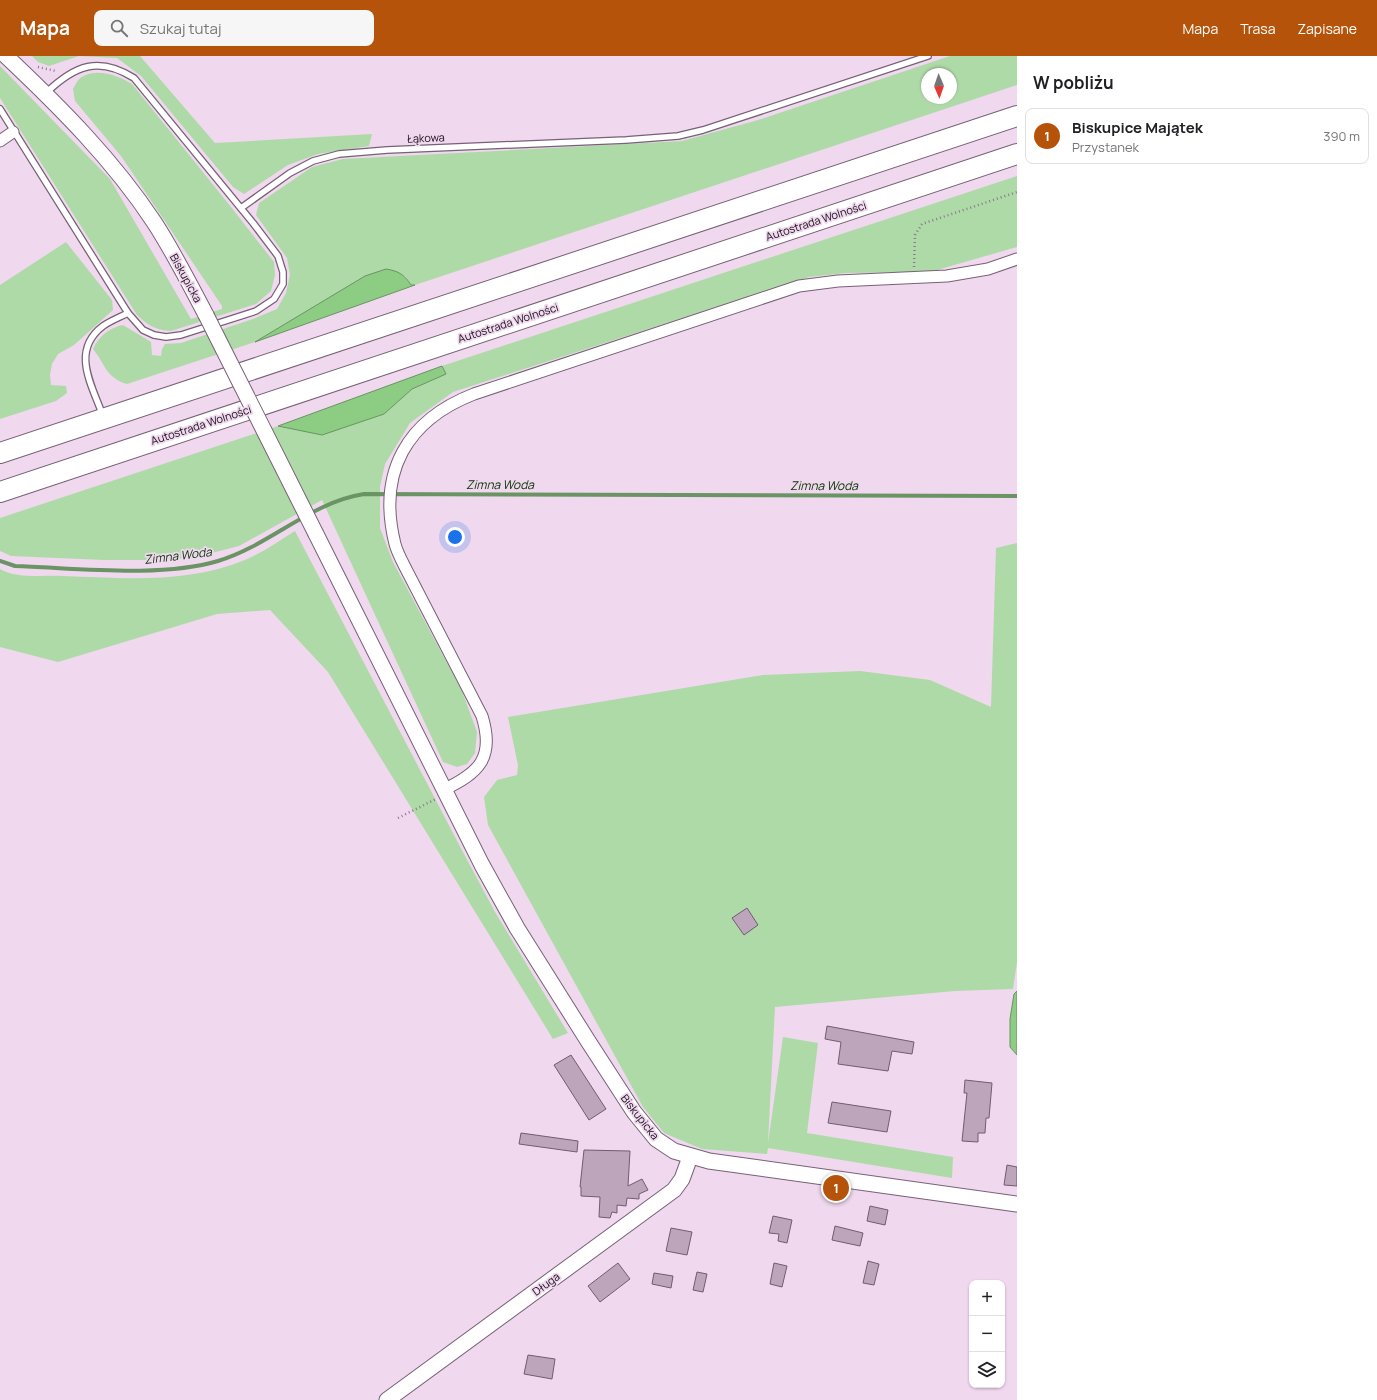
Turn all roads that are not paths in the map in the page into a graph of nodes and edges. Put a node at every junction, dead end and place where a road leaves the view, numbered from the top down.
1 (6, 56) edge
2 (928, 56) edge
3 (46, 93) junction
4 (0, 109) edge
5 (1017, 116) edge
6 (13, 132) junction
7 (0, 140) edge
8 (1017, 154) edge
9 (241, 208) junction
10 (1017, 259) edge
11 (128, 313) junction
12 (104, 418) junction
13 (0, 453) edge
14 (0, 492) edge
15 (444, 792) junction
16 (690, 1157) junction
17 (1017, 1204) edge
18 (387, 1400) edge

1 - 3 main road, Biskupicka
2 - 9 lane, Łąkowa
3 - 9 lane
3 - 15 main road, Biskupicka, bridge
4 - 6 lane
5 - 12 highway
6 - 7 street
6 - 11 lane
8 - 14 highway, Autostrada Wolności
9 - 11 lane
10 - 15 street
11 - 12 lane
12 - 13 highway
15 - 16 main road, Biskupicka
16 - 17 main road, Biskupicka
16 - 18 main road, Długa

